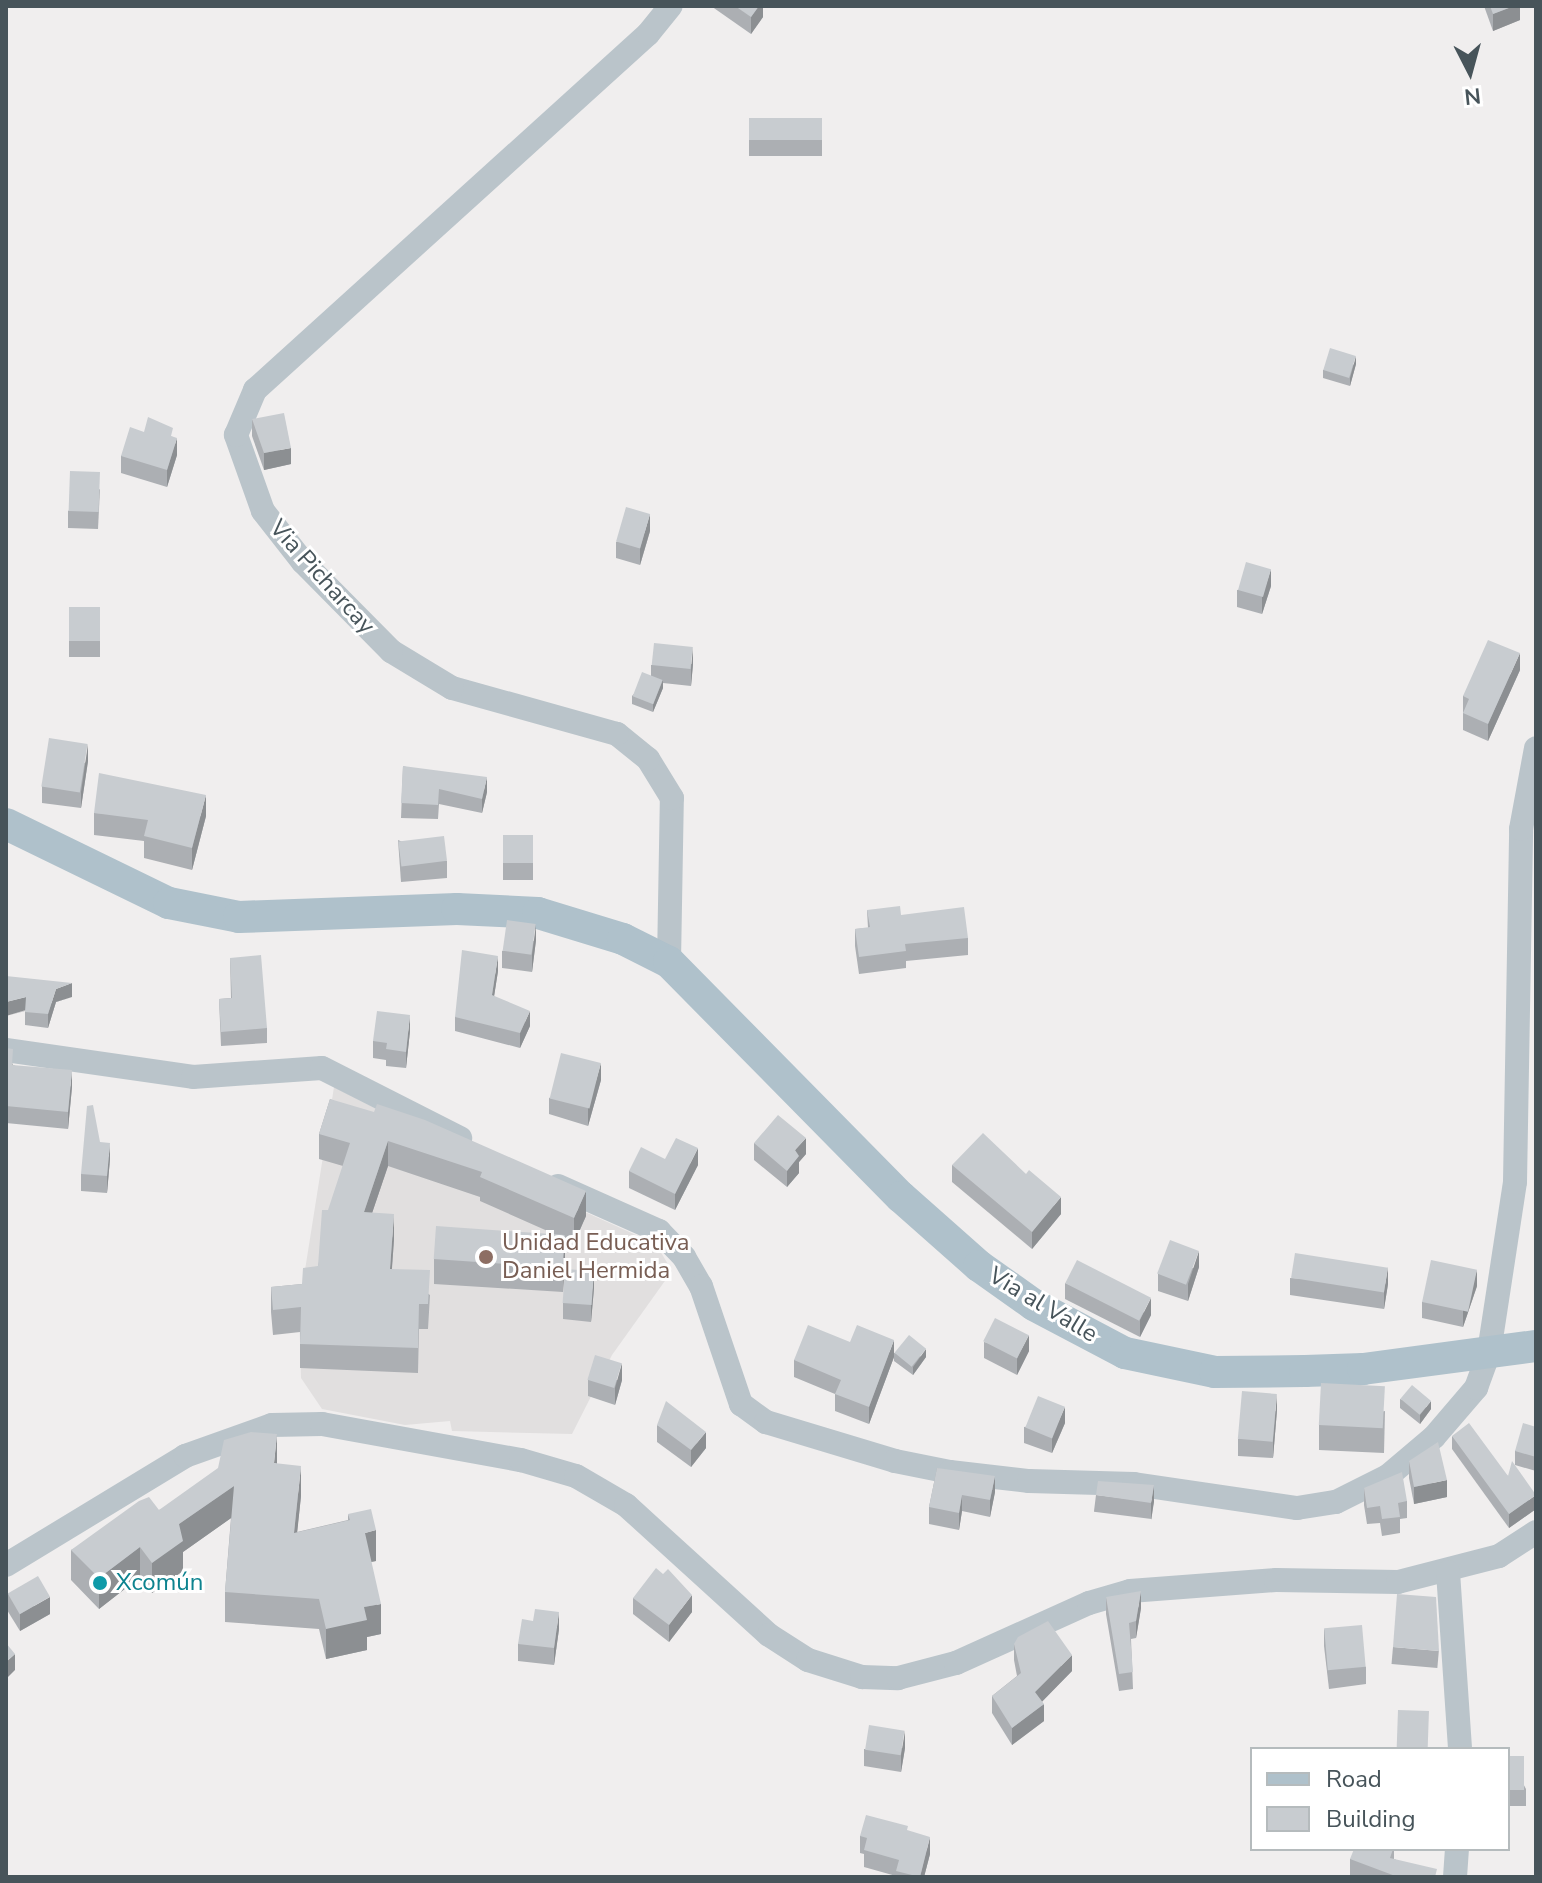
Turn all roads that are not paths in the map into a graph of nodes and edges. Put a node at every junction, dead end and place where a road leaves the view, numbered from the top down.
1 (671, 6) edge
2 (1536, 748) edge
3 (6, 824) edge
4 (669, 962) junction
5 (6, 1050) edge
6 (476, 1146) edge
7 (529, 1174) edge
8 (1536, 1346) edge
9 (1489, 1352) junction
10 (1536, 1532) edge
11 (6, 1565) edge
12 (1448, 1572) junction
13 (1460, 1747) edge
14 (1457, 1851) edge
15 (1455, 1877) edge

1 - 4 street, Via Picharcay
2 - 9 street
3 - 4 main road
4 - 9 main road, Via al Valle
5 - 6 street
7 - 9 street
8 - 9 main road, Via al Valle
10 - 12 street
11 - 12 street
12 - 13 street
14 - 15 street

